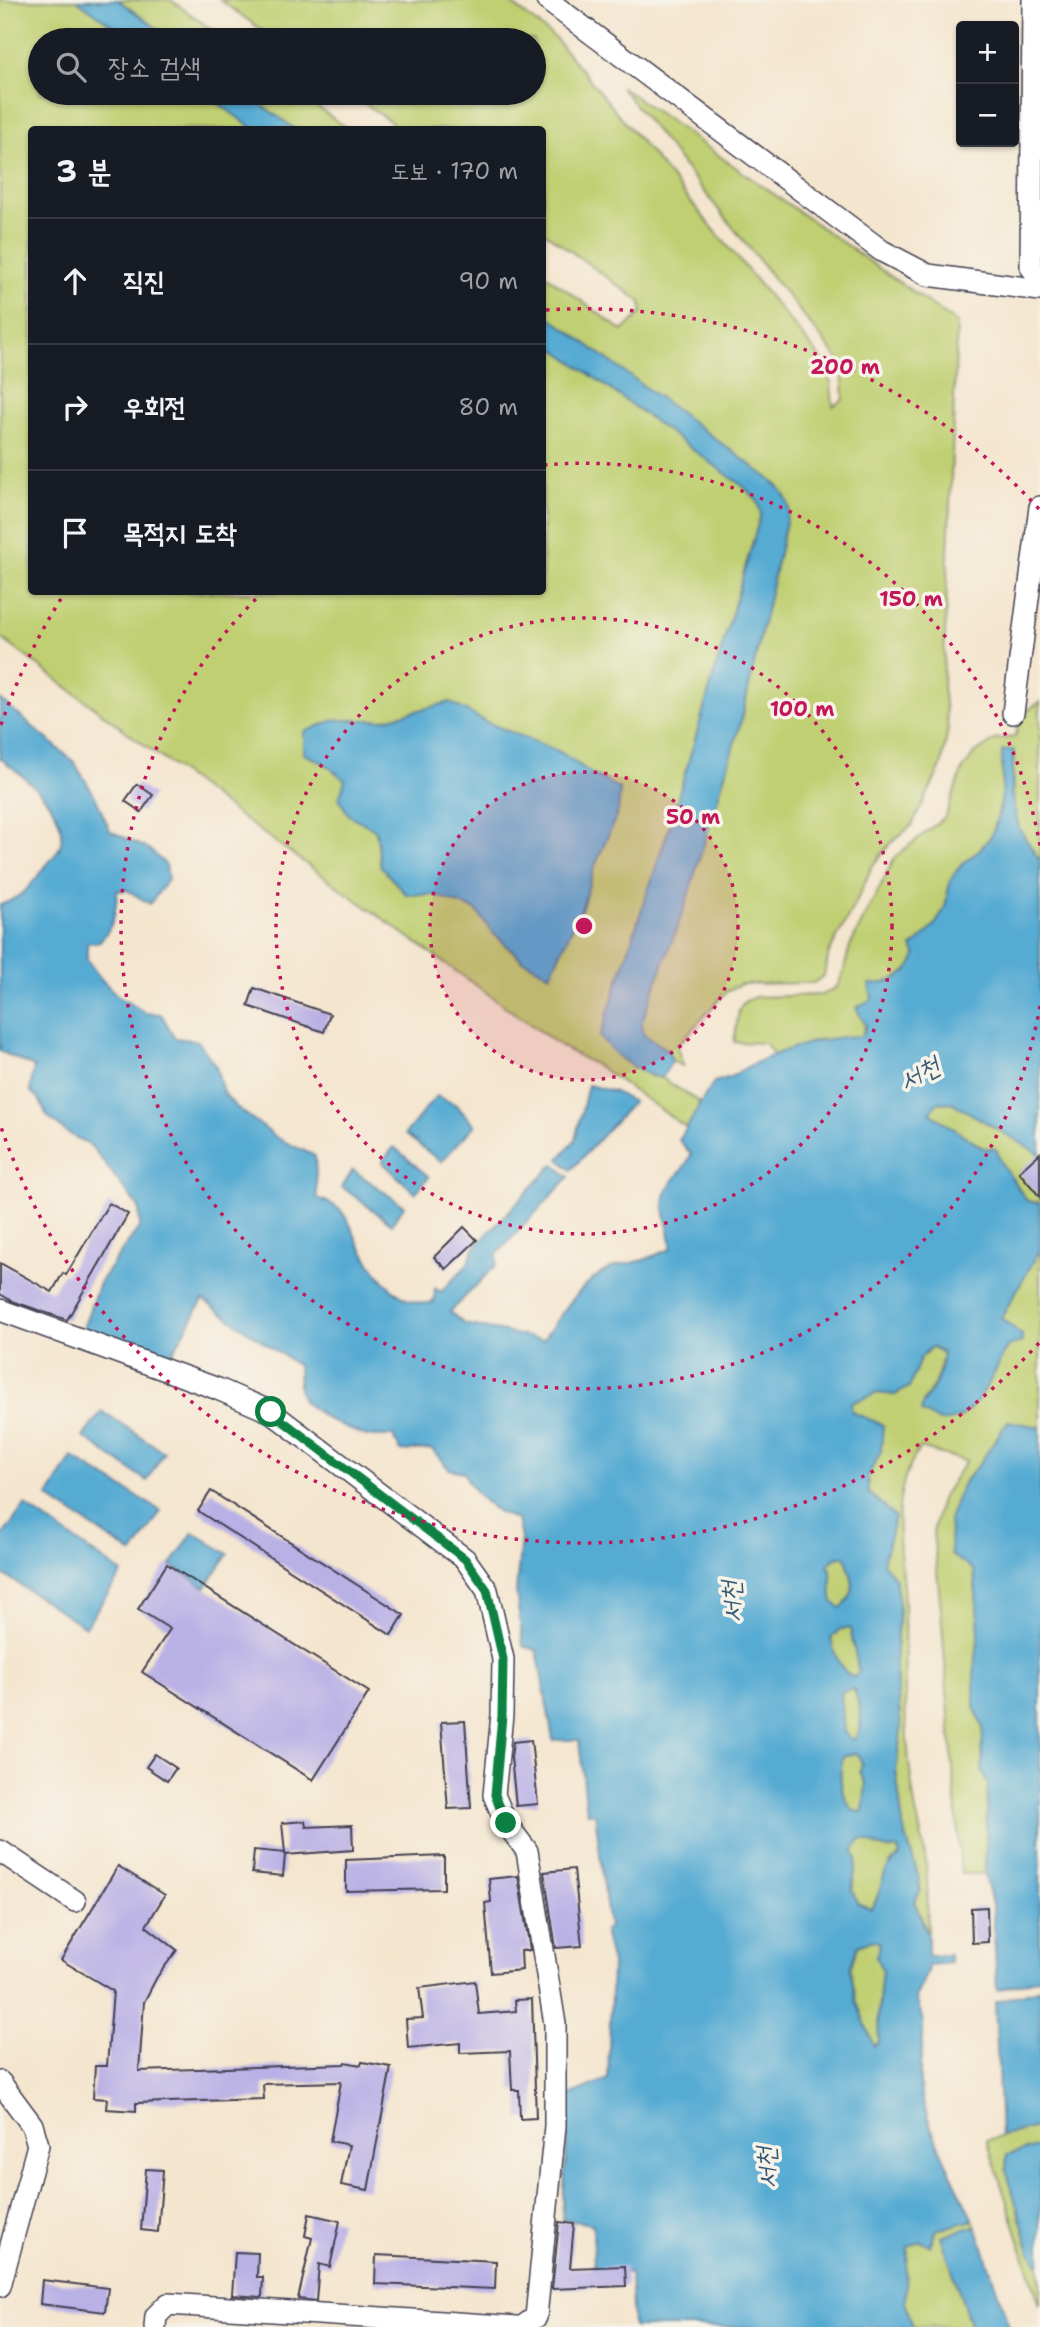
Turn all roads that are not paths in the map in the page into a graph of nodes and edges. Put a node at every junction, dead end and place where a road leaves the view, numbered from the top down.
1 (547, 0) edge
2 (1032, 0) edge
3 (1040, 279) edge
4 (1040, 290) edge
5 (1040, 507) edge
6 (1013, 713) dead end
7 (0, 1310) edge
8 (0, 1851) edge
9 (75, 1901) dead end
10 (0, 2082) edge
11 (0, 2287) edge
12 (155, 2327) edge
13 (520, 2327) edge

1 - 4 street
2 - 3 street
5 - 6 street
7 - 13 street
8 - 9 street
10 - 11 street
12 - 13 street

